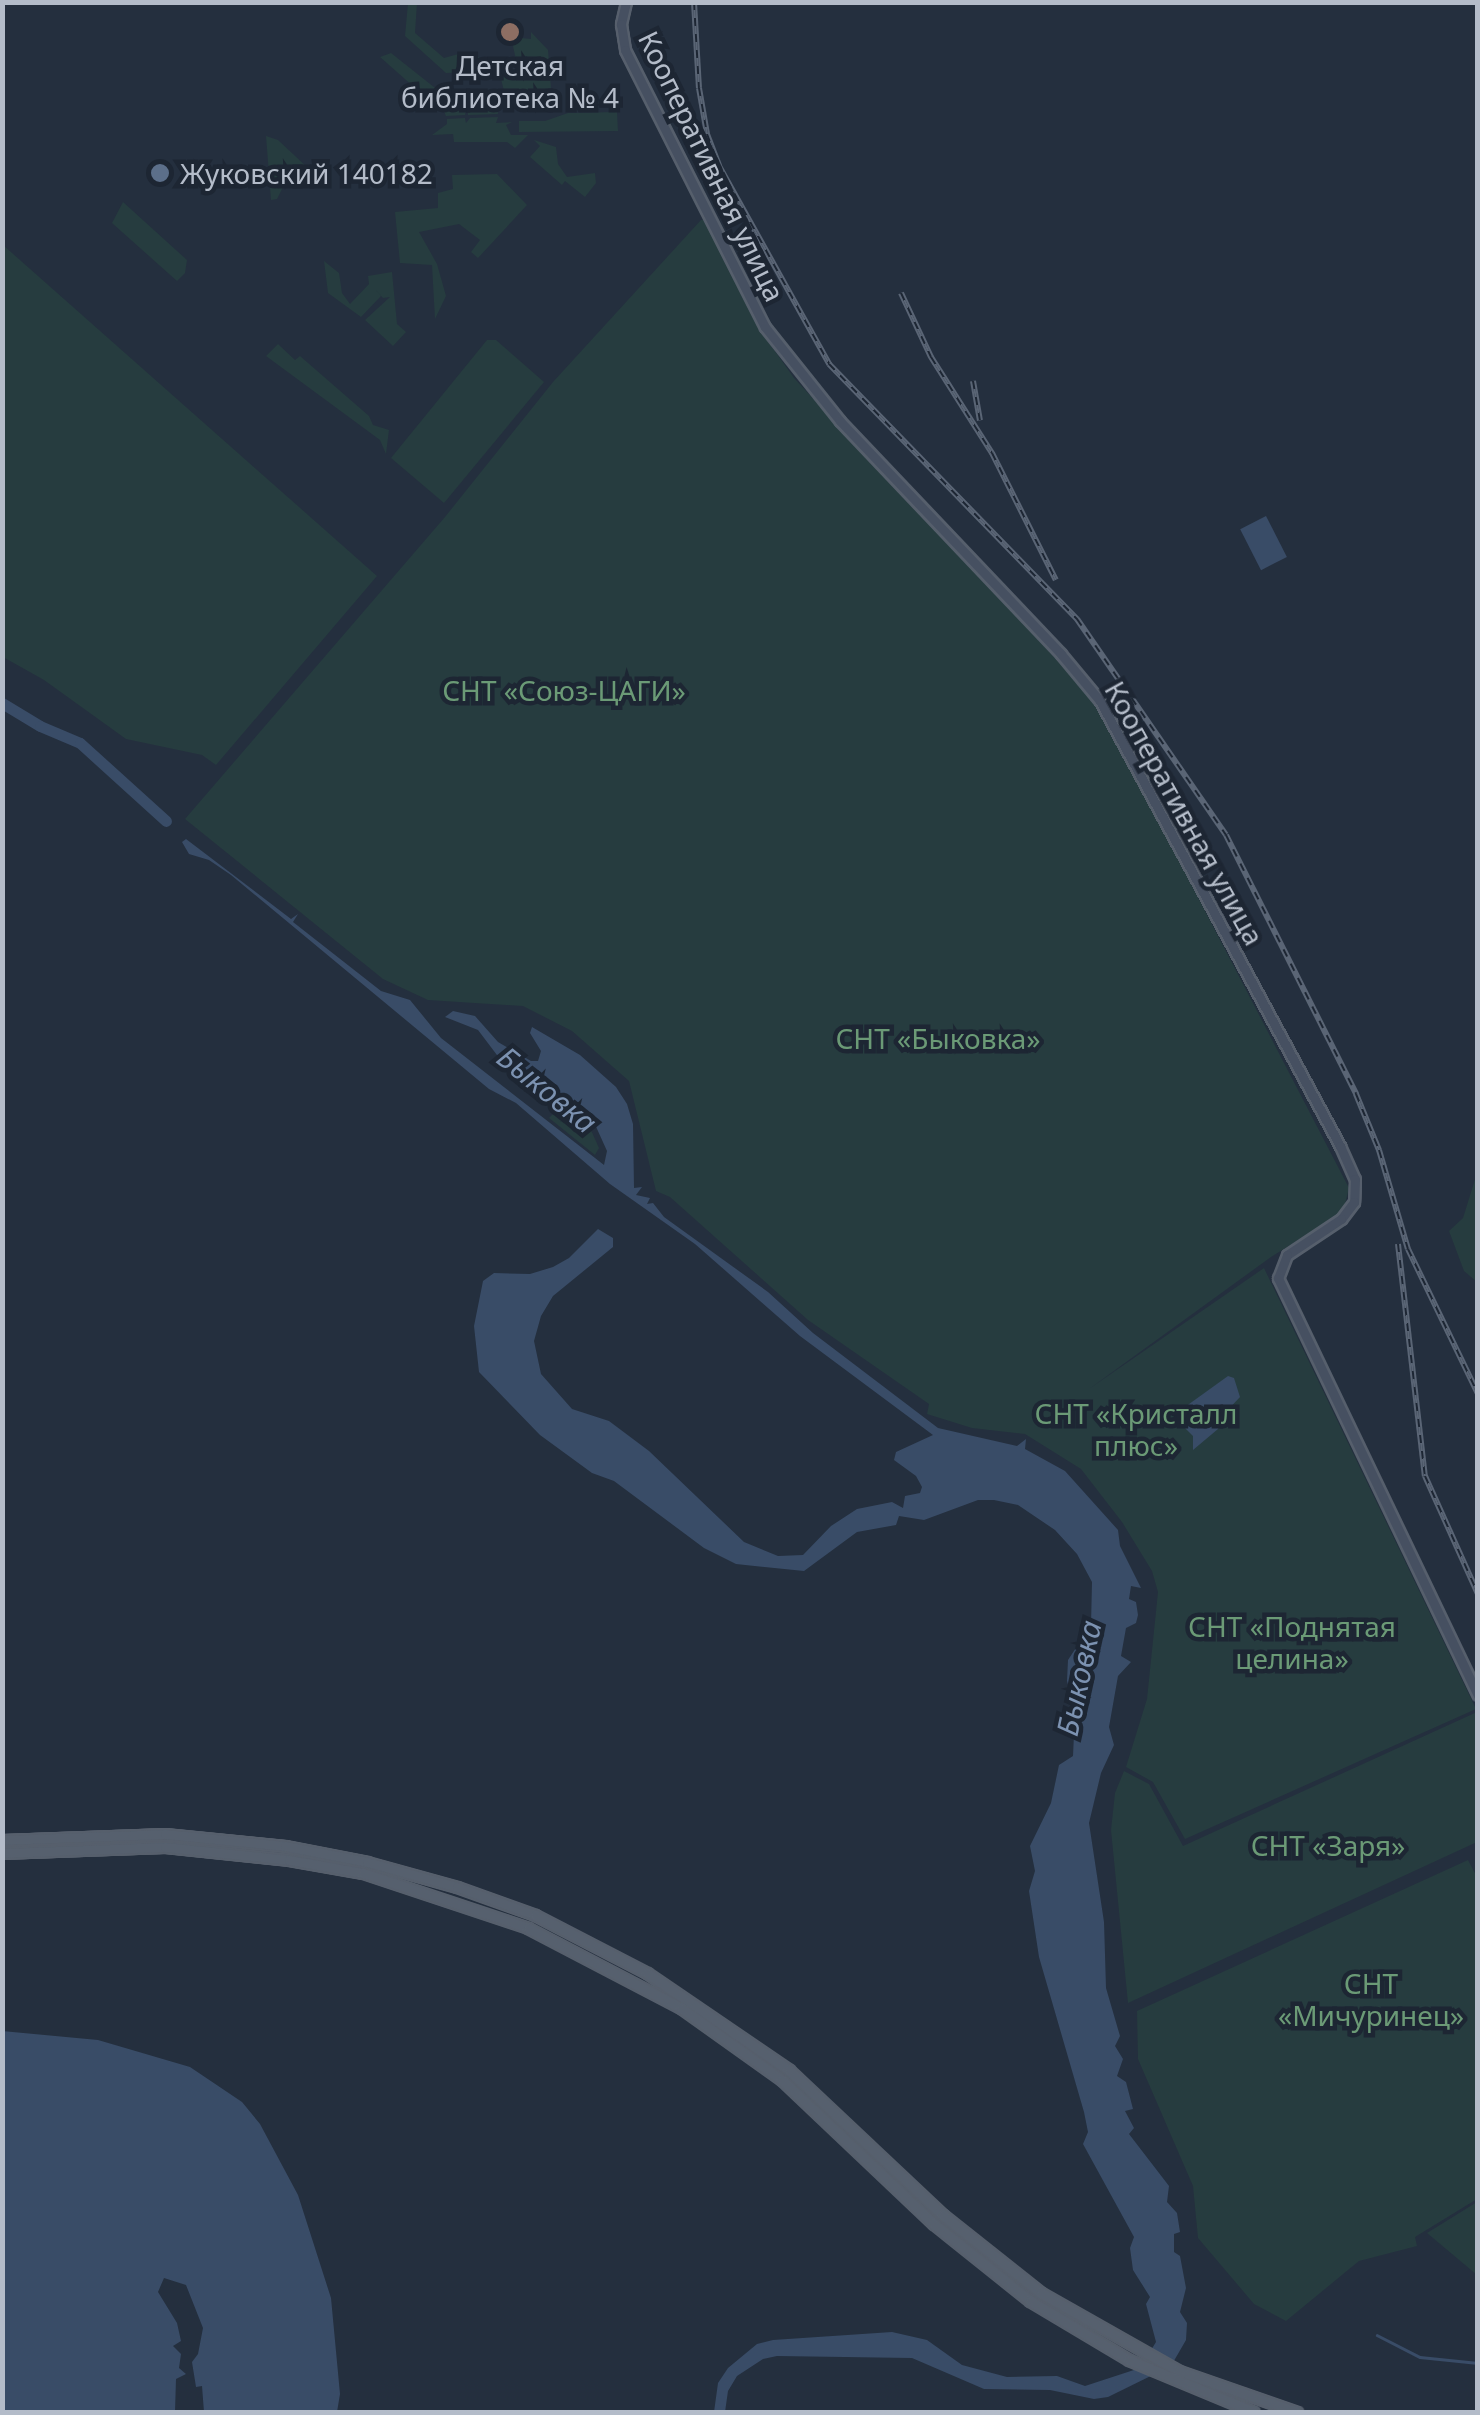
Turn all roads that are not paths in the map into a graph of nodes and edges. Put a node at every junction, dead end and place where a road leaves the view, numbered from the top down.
1 (626, 2) edge
2 (1478, 1694) edge
3 (2, 1840) edge
4 (2, 1853) edge
5 (1253, 2412) edge
6 (1297, 2412) edge

1 - 2 main road, Кооперативная улица
3 - 6 main road
4 - 5 main road

